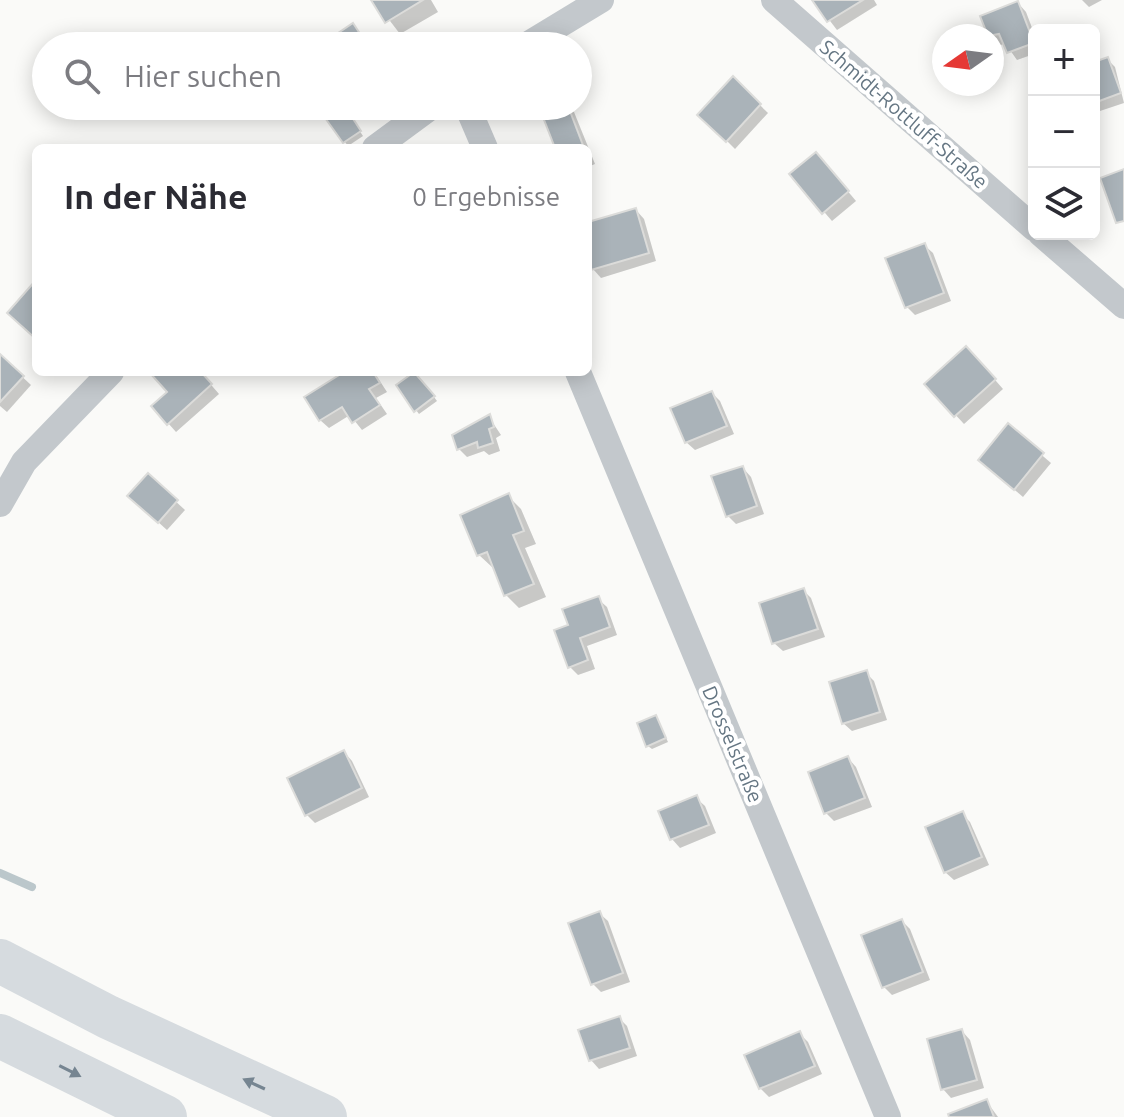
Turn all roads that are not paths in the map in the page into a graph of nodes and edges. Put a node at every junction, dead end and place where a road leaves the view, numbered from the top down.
1 (601, 0) edge
2 (774, 0) edge
3 (548, 32) edge
4 (413, 120) edge
5 (473, 120) edge
6 (380, 144) edge
7 (483, 144) edge
8 (1028, 223) edge
9 (1048, 240) edge
10 (1124, 306) edge
11 (107, 376) edge
12 (580, 376) edge
13 (0, 504) edge
14 (0, 961) edge
15 (0, 1036) edge
16 (165, 1117) edge
17 (325, 1117) edge
18 (888, 1117) edge

1 - 3 street
2 - 8 street, Schmidt-Rottluff-Straße
4 - 6 street
5 - 7 street
9 - 10 street
11 - 13 street
12 - 18 street, Drosselstraße
17 -> 14 highway
15 -> 16 highway

